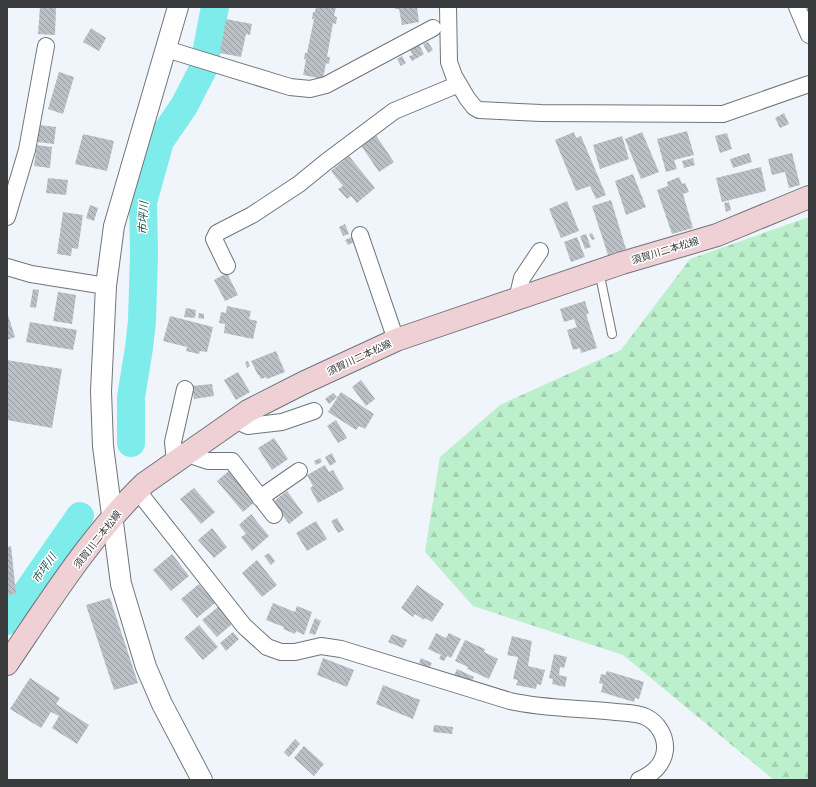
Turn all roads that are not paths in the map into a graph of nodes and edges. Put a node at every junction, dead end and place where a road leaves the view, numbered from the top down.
1 (178, 7) edge
2 (448, 7) edge
3 (797, 7) edge
4 (433, 28) dead end
5 (809, 35) edge
6 (46, 46) dead end
7 (166, 49) junction
8 (459, 84) junction
9 (809, 84) edge
10 (809, 197) edge
11 (7, 217) edge
12 (360, 235) dead end
13 (540, 250) dead end
14 (227, 266) dead end
15 (7, 267) edge
16 (599, 271) junction
17 (106, 286) junction
18 (518, 299) junction
19 (612, 334) dead end
20 (396, 340) junction
21 (185, 389) dead end
22 (314, 411) dead end
23 (235, 420) junction
24 (181, 458) junction
25 (298, 471) dead end
26 (137, 490) junction
27 (260, 498) junction
28 (274, 515) dead end
29 (113, 518) junction
30 (7, 664) edge
31 (202, 780) edge
32 (639, 780) edge

1 - 7 street
2 - 8 street
3 - 5 street
4 - 7 street
6 - 11 street
7 - 17 street
8 - 9 street
8 - 14 street
10 - 16 main road, 須賀川二本松線
12 - 20 street
13 - 18 street
15 - 17 street
16 - 18 main road, 須賀川二本松線
16 - 19 lane
17 - 29 street
18 - 20 main road, 須賀川二本松線
20 - 23 main road, 須賀川二本松線
21 - 24 street
22 - 23 street
23 - 24 main road, 須賀川二本松線
24 - 26 main road, 須賀川二本松線
24 - 27 street
25 - 27 street
26 - 29 main road, 須賀川二本松線
26 - 32 street
27 - 28 street
29 - 30 main road, 須賀川二本松線
29 - 31 street

